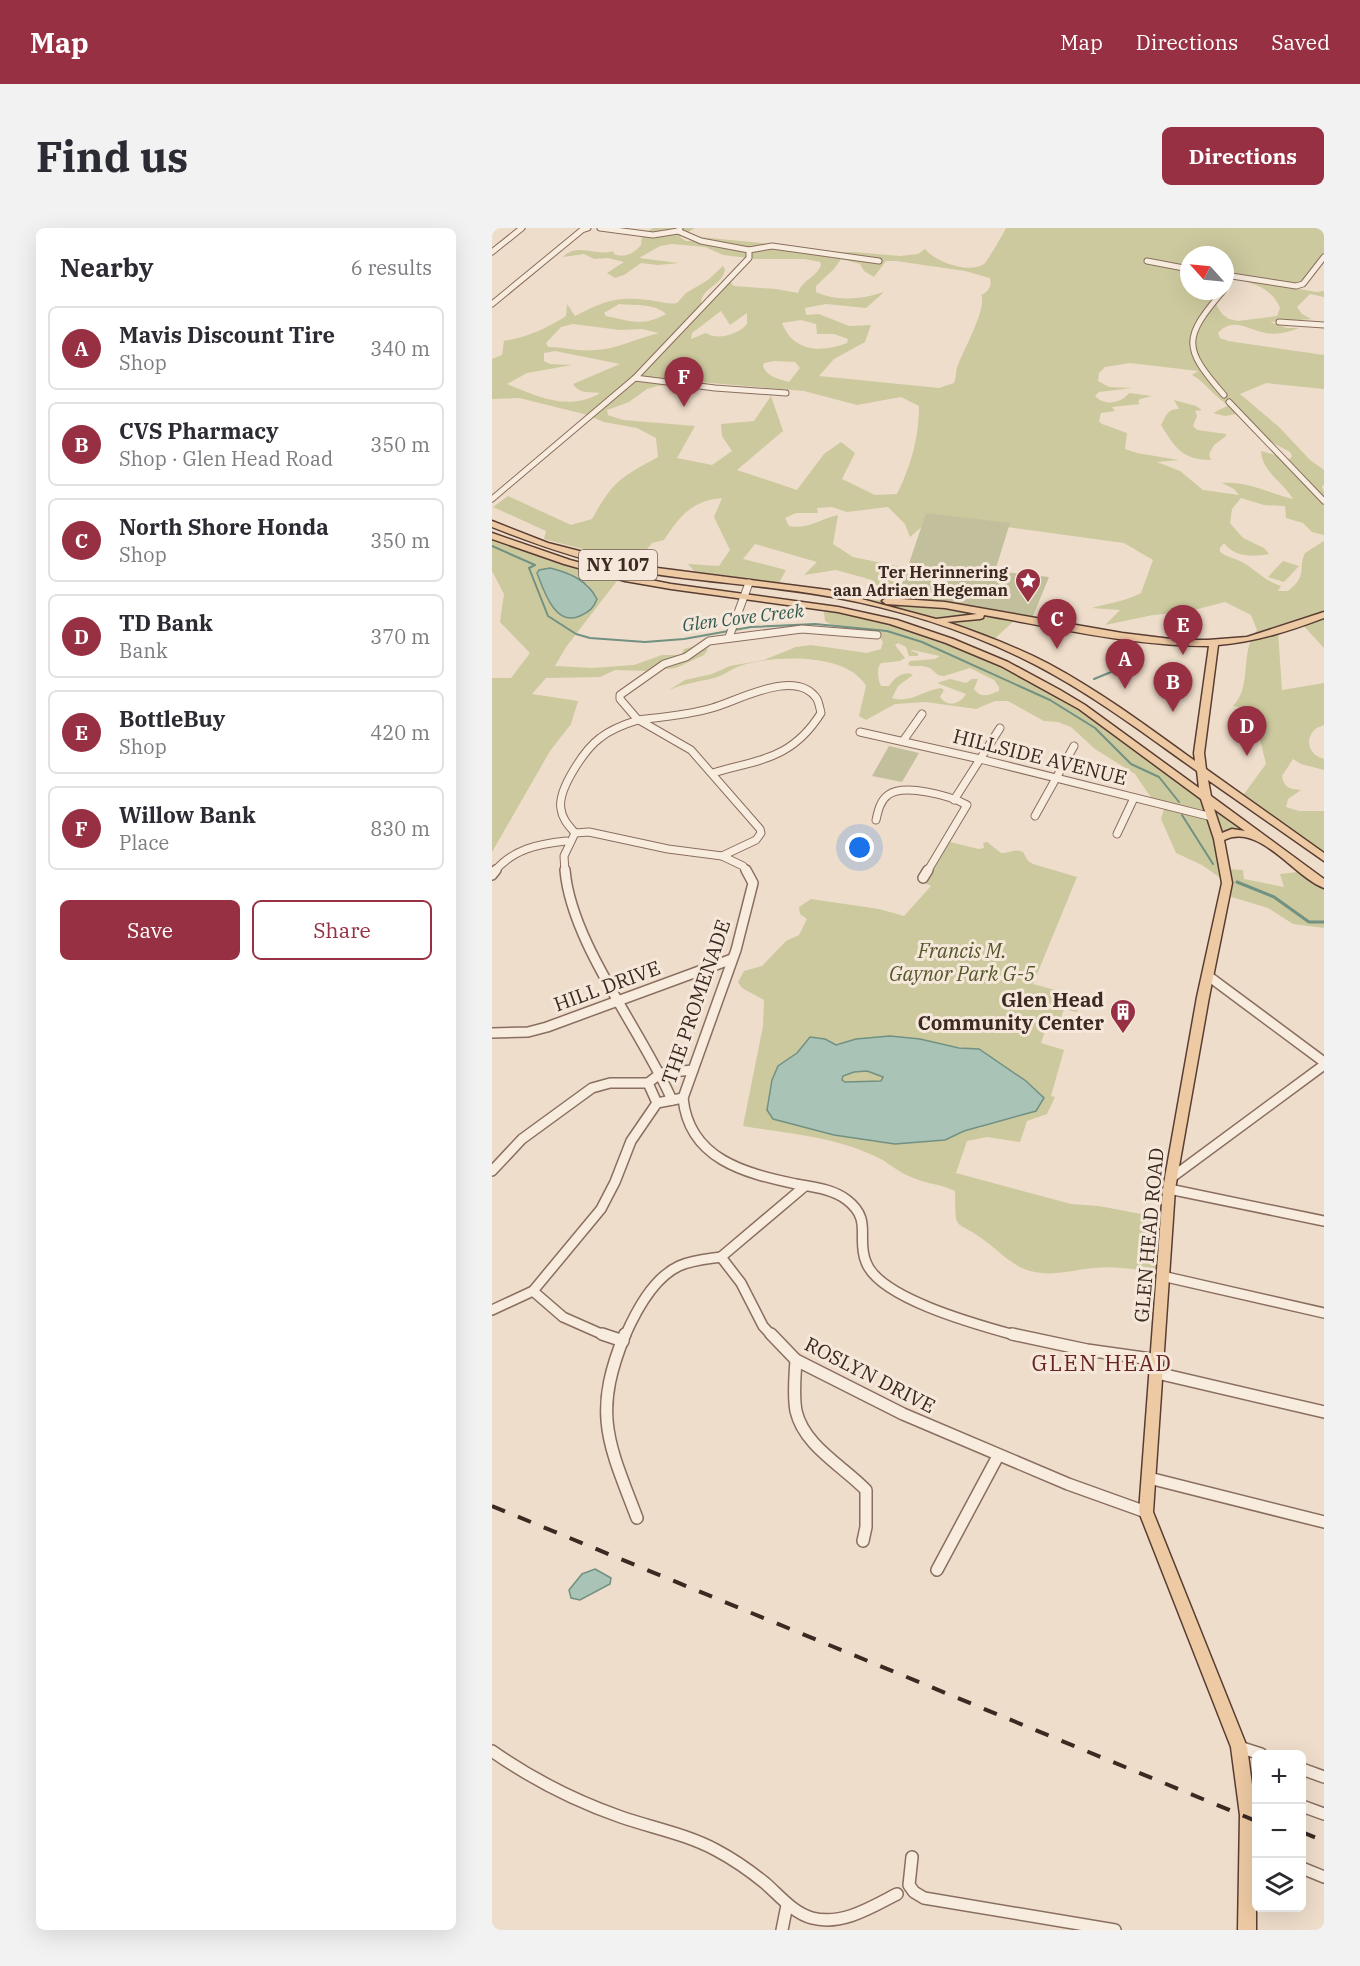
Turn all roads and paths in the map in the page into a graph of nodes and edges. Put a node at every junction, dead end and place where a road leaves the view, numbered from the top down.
1 (522, 228) edge
2 (588, 228) edge
3 (600, 228) edge
4 (679, 229) edge
5 (749, 250) junction
6 (492, 252) edge
7 (1324, 257) edge
8 (879, 261) dead end
9 (1147, 261) dead end
10 (1180, 267) edge
11 (1234, 278) edge
12 (1216, 300) edge
13 (492, 304) edge
14 (1279, 322) dead end
15 (1324, 325) edge
16 (635, 378) junction
17 (786, 393) dead end
18 (1224, 395) dead end
19 (1229, 402) dead end
20 (492, 499) edge
21 (1324, 501) edge
22 (492, 524) edge
23 (492, 536) edge
24 (749, 583) junction
25 (828, 593) junction
26 (744, 595) junction
27 (953, 607) junction
28 (865, 615) junction
29 (1324, 615) edge
30 (986, 616) junction
31 (951, 618) junction
32 (1017, 618) junction
33 (935, 620) junction
34 (730, 634) junction
35 (973, 634) junction
36 (878, 635) dead end
37 (1214, 642) junction
38 (922, 714) dead end
39 (638, 720) junction
40 (1000, 728) dead end
41 (860, 732) dead end
42 (903, 741) junction
43 (1074, 746) dead end
44 (980, 759) junction
45 (1201, 769) junction
46 (714, 773) junction
47 (1055, 777) junction
48 (1134, 798) junction
49 (1206, 799) junction
50 (954, 800) junction
51 (1035, 816) dead end
52 (1212, 817) junction
53 (876, 820) dead end
54 (575, 833) junction
55 (1117, 834) dead end
56 (1262, 838) junction
57 (1219, 840) junction
58 (567, 841) junction
59 (722, 856) junction
60 (1324, 858) edge
61 (492, 875) edge
62 (923, 878) dead end
63 (1324, 884) edge
64 (732, 958) junction
65 (1208, 975) junction
66 (619, 1000) junction
67 (492, 1033) edge
68 (1324, 1064) edge
69 (693, 1070) junction
70 (661, 1073) junction
71 (648, 1083) junction
72 (683, 1098) junction
73 (672, 1100) junction
74 (657, 1103) junction
75 (492, 1171) edge
76 (1170, 1183) junction
77 (805, 1186) junction
78 (1324, 1221) edge
79 (721, 1257) junction
80 (1162, 1276) junction
81 (533, 1291) junction
82 (492, 1310) edge
83 (1324, 1313) edge
84 (623, 1341) junction
85 (796, 1360) junction
86 (1157, 1367) junction
87 (1324, 1412) edge
88 (998, 1456) junction
89 (1149, 1478) junction
90 (1146, 1512) junction
91 (637, 1518) dead end
92 (1324, 1522) edge
93 (863, 1541) dead end
94 (937, 1570) dead end
95 (1239, 1747) junction
96 (492, 1751) edge
97 (1252, 1752) edge
98 (1306, 1770) edge
99 (1324, 1777) edge
100 (1251, 1786) edge
101 (1306, 1808) edge
102 (1324, 1815) edge
103 (1252, 1851) edge
104 (912, 1857) dead end
105 (1306, 1870) edge
106 (1324, 1877) edge
107 (897, 1894) dead end
108 (787, 1905) junction
109 (782, 1930) edge
110 (1115, 1930) edge
111 (1247, 1930) edge

1 - 6 street
2 - 13 street
3 - 4 street
4 - 5 street
5 - 8 street
5 - 16 street
7 - 11 street
9 - 10 street
12 - 18 street
14 - 15 street
16 - 17 street
16 - 20 street
19 - 21 street
22 - 24 main road, NY 107
23 - 26 main road, NY 107
24 - 25 main road, NY 107
24 - 26 street
25 - 27 main road, NY 107
25 - 33 main road
26 - 28 main road, NY 107
26 - 34 street
27 - 31 main road
27 - 32 main road, NY 107
28 - 33 main road, NY 107
28 - 49 main road
29 - 37 main road, NY 107
30 - 31 main road, NY 107
30 - 32 main road, NY 107
30 - 35 main road
31 - 33 main road, NY 107
32 - 37 main road, NY 107
33 - 35 main road
34 - 36 street
34 - 39 street
35 - 45 main road
37 - 45 main road, GLEN HEAD ROAD
38 - 42 street
39 - 46 street
39 - 46 street
39 - 54 street
40 - 44 street
41 - 42 street, HILLSIDE AVENUE
42 - 44 street, HILLSIDE AVENUE
43 - 47 street
44 - 47 street, HILLSIDE AVENUE
44 - 50 street
45 - 49 main road, GLEN HEAD ROAD
45 - 60 main road
46 - 59 street
47 - 48 street, HILLSIDE AVENUE
47 - 51 street
48 - 52 street, HILLSIDE AVENUE
48 - 55 street
49 - 52 main road, GLEN HEAD ROAD
49 - 56 main road
50 - 53 street
50 - 62 street
52 - 57 main road, GLEN HEAD ROAD
54 - 58 street
54 - 59 street
56 - 57 main road
56 - 63 main road
57 - 65 main road, GLEN HEAD ROAD
58 - 61 street
58 - 66 street
59 - 64 street, THE PROMENADE
64 - 66 street, HILL DRIVE
64 - 69 street, THE PROMENADE
65 - 68 street
65 - 76 main road, GLEN HEAD ROAD
66 - 67 street, HILL DRIVE
66 - 70 street
68 - 76 street
69 - 70 street
69 - 72 street, THE PROMENADE
70 - 71 street
70 - 73 street
71 - 74 street
71 - 75 street
72 - 73 street, THE PROMENADE
72 - 77 street
73 - 74 street, THE PROMENADE
74 - 81 street, THE PROMENADE
76 - 78 street
76 - 80 main road, GLEN HEAD ROAD
77 - 79 street
77 - 86 street
79 - 84 street
79 - 85 street, ROSLYN DRIVE
80 - 83 street
80 - 86 main road, GLEN HEAD ROAD
81 - 82 street, THE PROMENADE
81 - 84 street
84 - 91 street
85 - 88 street, ROSLYN DRIVE
85 - 93 street
86 - 87 street
86 - 89 main road, GLEN HEAD ROAD
88 - 90 street, ROSLYN DRIVE
88 - 94 street
89 - 90 main road, GLEN HEAD ROAD
89 - 92 street
90 - 95 main road, GLEN HEAD ROAD
95 - 97 street
95 - 100 main road, GLEN HEAD ROAD
96 - 108 street
98 - 99 street
100 - 103 main road, GLEN HEAD ROAD
101 - 102 street
103 - 111 main road, GLEN HEAD ROAD
104 - 110 street
105 - 106 street
107 - 108 street
108 - 109 street

